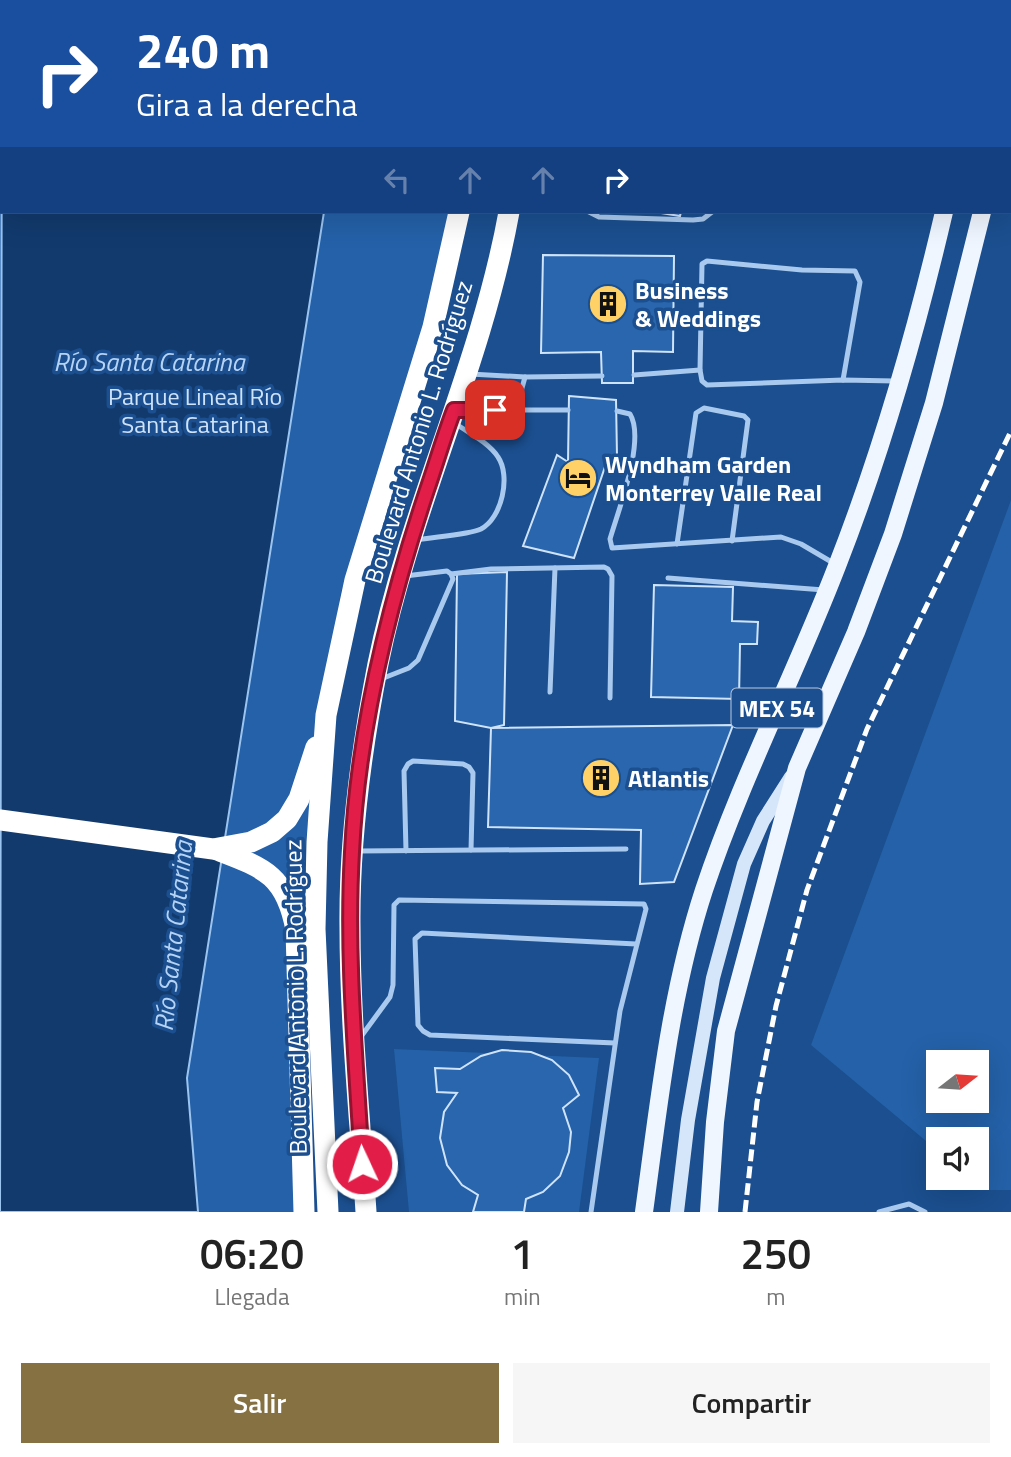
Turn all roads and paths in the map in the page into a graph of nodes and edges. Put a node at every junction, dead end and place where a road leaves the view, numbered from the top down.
1 (459, 214) edge
2 (508, 214) edge
3 (593, 214) edge
4 (709, 214) edge
5 (943, 214) edge
6 (981, 214) edge
7 (701, 370) junction
8 (467, 374) junction
9 (634, 374) dead end
10 (602, 376) dead end
11 (524, 377) junction
12 (843, 380) junction
13 (900, 381) junction
14 (516, 410) junction
15 (568, 410) dead end
16 (617, 411) dead end
17 (452, 415) junction
18 (410, 541) junction
19 (732, 541) junction
20 (677, 544) junction
21 (837, 566) junction
22 (555, 568) junction
23 (451, 574) junction
24 (400, 577) junction
25 (668, 578) dead end
26 (827, 590) junction
27 (375, 681) junction
28 (550, 692) dead end
29 (610, 698) dead end
30 (326, 715) junction
31 (797, 768) junction
32 (0, 820) edge
33 (214, 849) junction
34 (626, 849) dead end
35 (471, 850) junction
36 (352, 851) junction
37 (406, 851) junction
38 (636, 944) junction
39 (615, 1043) junction
40 (355, 1044) junction
41 (304, 1212) edge
42 (328, 1212) edge
43 (366, 1212) edge
44 (591, 1212) edge
45 (644, 1212) edge
46 (677, 1212) edge
47 (709, 1212) edge
48 (879, 1212) edge
49 (925, 1212) edge

1 - 30 highway, Boulevard Antonio L. Rodríguez
2 - 8 highway, Boulevard Antonio L. Rodríguez
3 - 4 lane
5 - 13 main road, MEX 54
6 - 31 main road, MEX 54
7 - 9 lane
7 - 12 lane
7 - 12 lane
8 - 11 lane
8 - 17 highway, Boulevard Antonio L. Rodríguez
10 - 11 lane
11 - 14 lane
12 - 13 lane
13 - 21 main road, MEX 54
14 - 15 lane
14 - 17 lane
16 - 20 lane
17 - 18 highway, Boulevard Antonio L. Rodríguez
17 - 18 lane
18 - 24 highway, Boulevard Antonio L. Rodríguez
19 - 20 lane
19 - 20 lane
19 - 21 lane
21 - 26 main road, MEX 54
22 - 23 lane
22 - 28 lane
22 - 29 lane
23 - 24 lane
23 - 27 lane
24 - 27 highway, Boulevard Antonio L. Rodríguez
25 - 26 lane
26 - 45 main road, MEX 54
27 - 36 highway, Boulevard Antonio L. Rodríguez
30 - 33 highway
30 - 42 highway, Boulevard Antonio L. Rodríguez
31 - 46 main road
31 - 47 main road, MEX 54
32 - 33 highway
33 - 41 highway
34 - 35 lane
35 - 37 lane
35 - 37 lane
36 - 37 lane
36 - 40 highway, Boulevard Antonio L. Rodríguez
38 - 39 lane
38 - 39 lane
38 - 40 lane
39 - 44 lane
40 - 43 highway, Boulevard Antonio L. Rodríguez
48 - 49 lane

